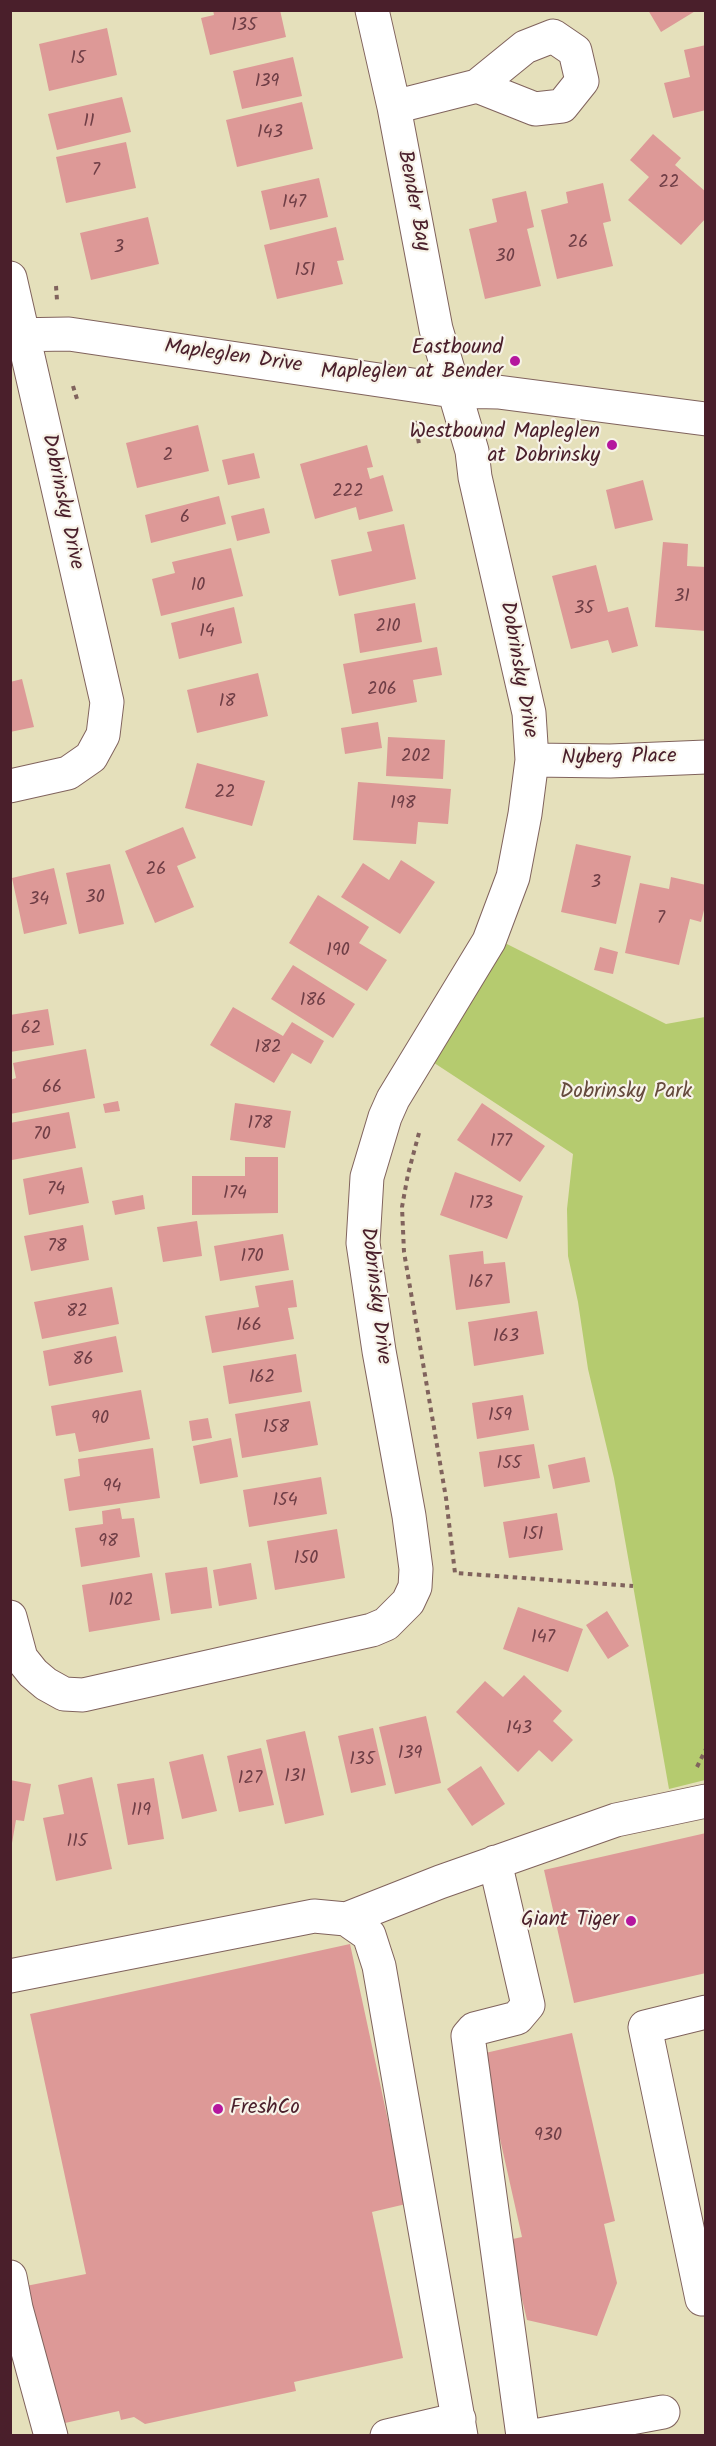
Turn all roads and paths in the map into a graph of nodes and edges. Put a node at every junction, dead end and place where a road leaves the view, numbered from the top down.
1 (372, 10) edge
2 (477, 86) dead end
3 (394, 107) junction
4 (10, 278) edge
5 (17, 335) edge
6 (453, 391) junction
7 (705, 420) edge
8 (705, 757) edge
9 (532, 760) junction
10 (10, 786) edge
11 (419, 1133) dead end
12 (633, 1586) dead end
13 (10, 1617) edge
14 (705, 1801) edge
15 (495, 1862) junction
16 (346, 1919) junction
17 (10, 1976) edge
18 (705, 2012) edge
19 (12, 2298) edge
20 (702, 2299) dead end
21 (663, 2412) dead end
22 (460, 2427) edge
23 (51, 2436) edge
24 (387, 2436) edge
25 (523, 2436) edge
26 (534, 2436) edge

1 - 3 street, Bender Bay
2 - 3 street
3 - 6 street, Bender Bay
4 - 5 street
5 - 6 street, Mapleglen Drive
5 - 10 street, Dobrinsky Drive
6 - 7 street, Mapleglen Drive
6 - 9 street, Dobrinsky Drive
8 - 9 street, Nyberg Place
9 - 13 street, Dobrinsky Drive
11 - 12 path
14 - 15 street
15 - 16 street
15 - 25 street
16 - 17 street
16 - 22 street
18 - 20 street
19 - 23 street
21 - 26 street
22 - 24 street

